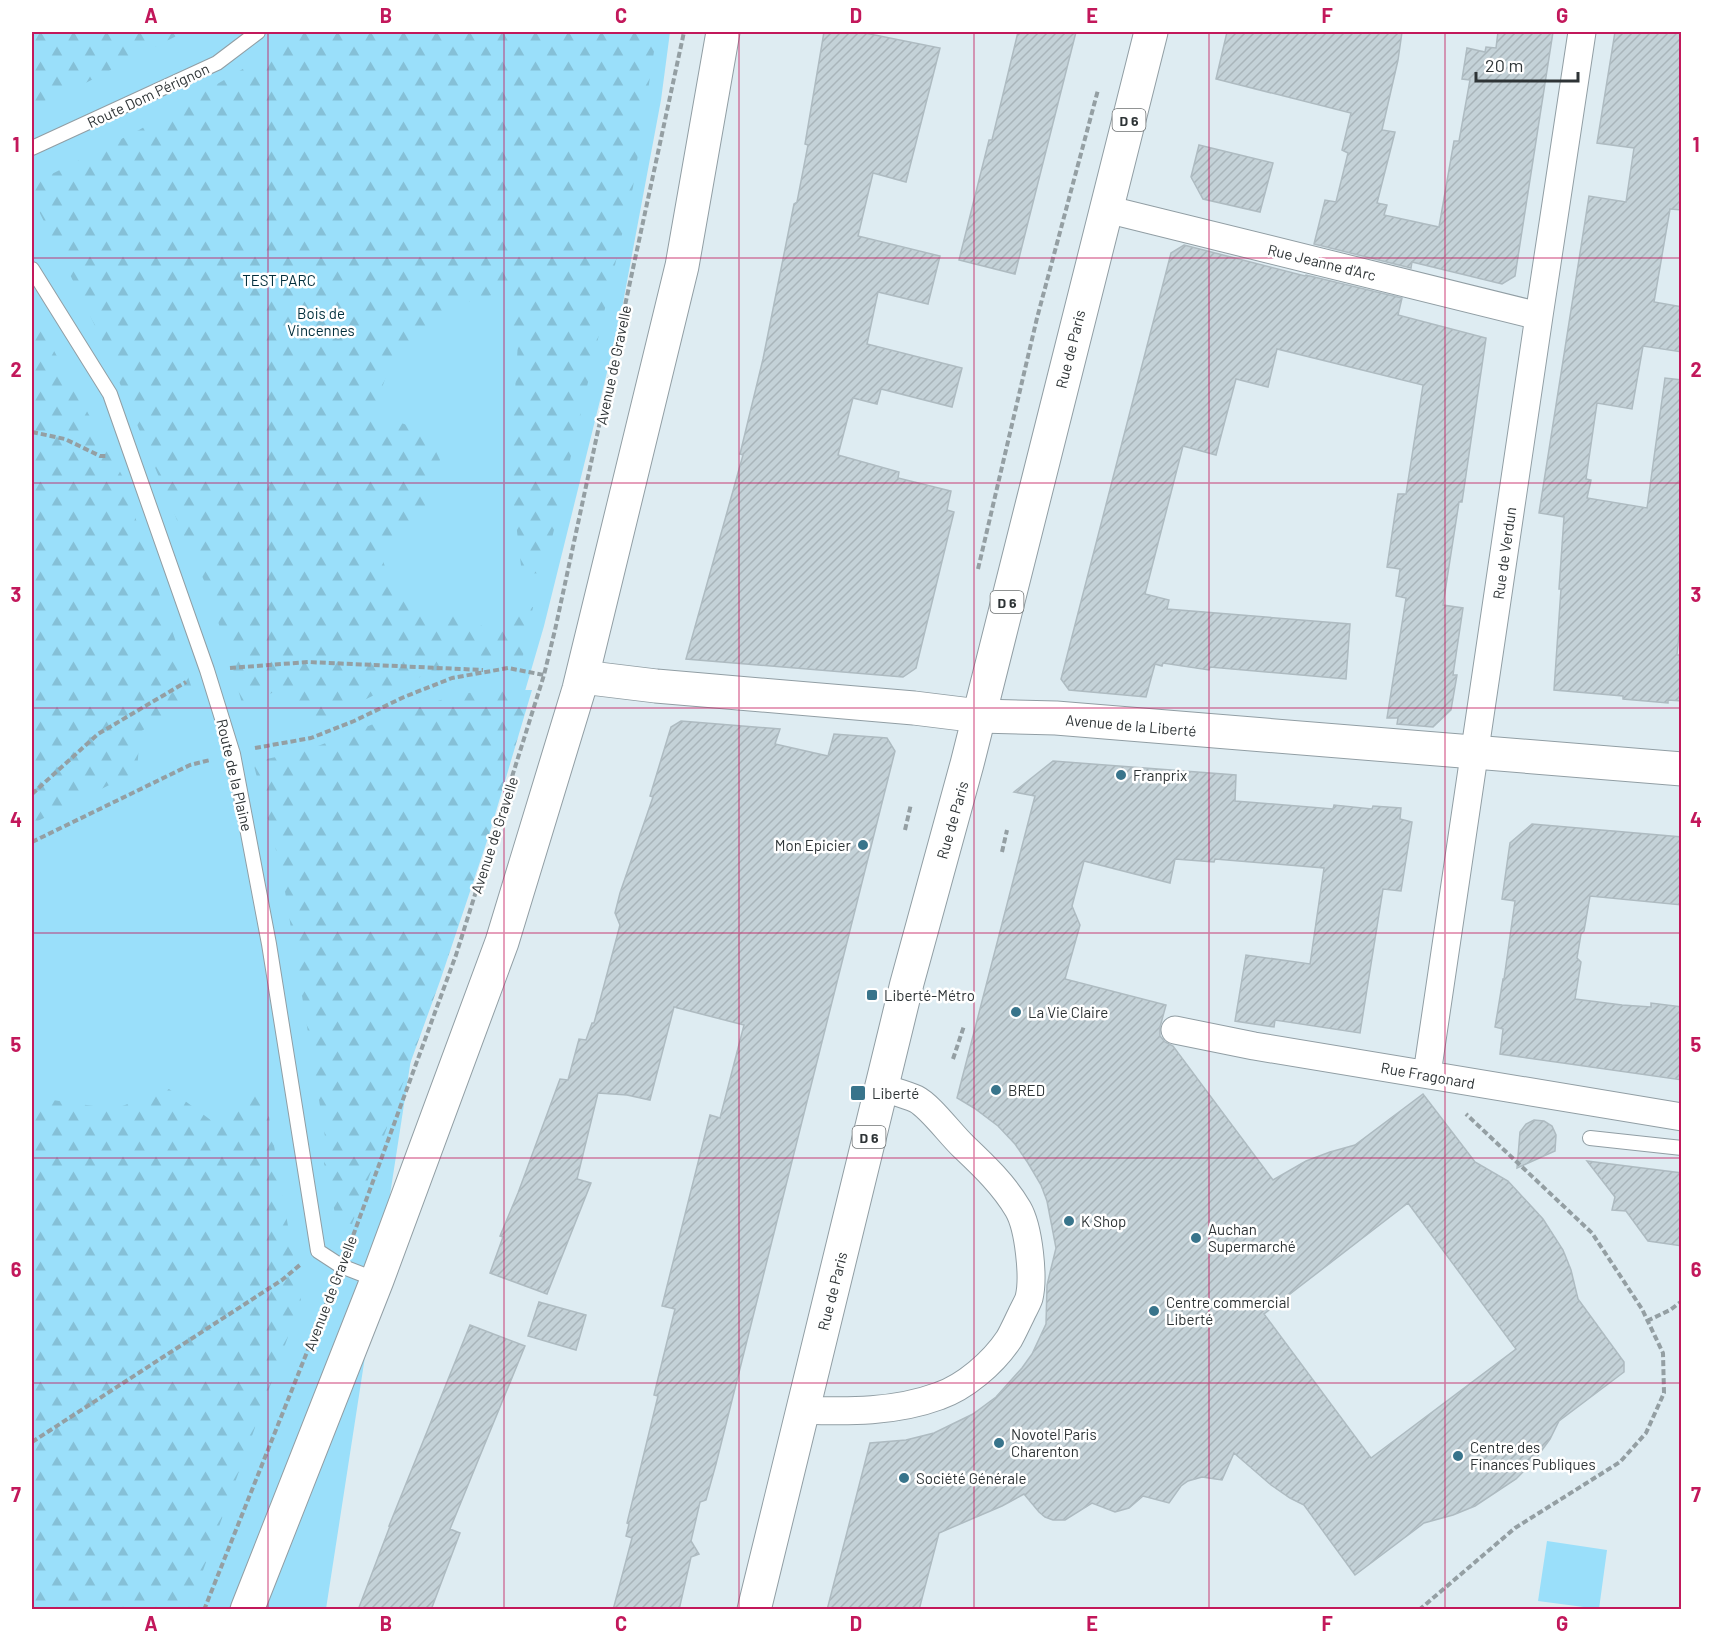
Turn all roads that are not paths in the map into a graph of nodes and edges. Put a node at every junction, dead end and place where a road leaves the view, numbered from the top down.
1 (258, 32) edge
2 (723, 32) edge
3 (1151, 32) edge
4 (1582, 32) edge
5 (32, 148) edge
6 (1106, 209) junction
7 (32, 269) edge
8 (1539, 316) junction
9 (582, 677) junction
10 (979, 716) junction
11 (1474, 752) junction
12 (1682, 769) edge
13 (1174, 1030) dead end
14 (1427, 1074) junction
15 (881, 1088) junction
16 (1682, 1117) edge
17 (1590, 1138) dead end
18 (1682, 1148) edge
19 (377, 1280) junction
20 (803, 1410) junction
21 (247, 1610) edge
22 (754, 1610) edge

1 - 5 lane, Route Dom Pérignon
2 - 9 main road
3 - 6 main road, Rue de Paris / D 6
4 - 8 street, Rue de Verdun
6 - 8 street, Rue Jeanne d'Arc
6 - 10 main road, Rue de Paris / D 6
7 - 19 lane, Route de la Plaine
8 - 11 street, Rue de Verdun
9 - 10 main road, Avenue de la Liberté
9 - 19 main road
10 - 11 main road, Avenue de la Liberté
10 - 15 main road, Rue de Paris / D 6
11 - 12 main road, Avenue de la Liberté
11 - 14 street, Rue de Verdun
13 - 14 street, Rue Fragonard
14 - 16 street, Rue Fragonard
15 - 20 main road, Rue de Paris / D 6
15 - 20 street
17 - 18 lane
19 - 21 main road
20 - 22 main road, Rue de Paris / D 6

